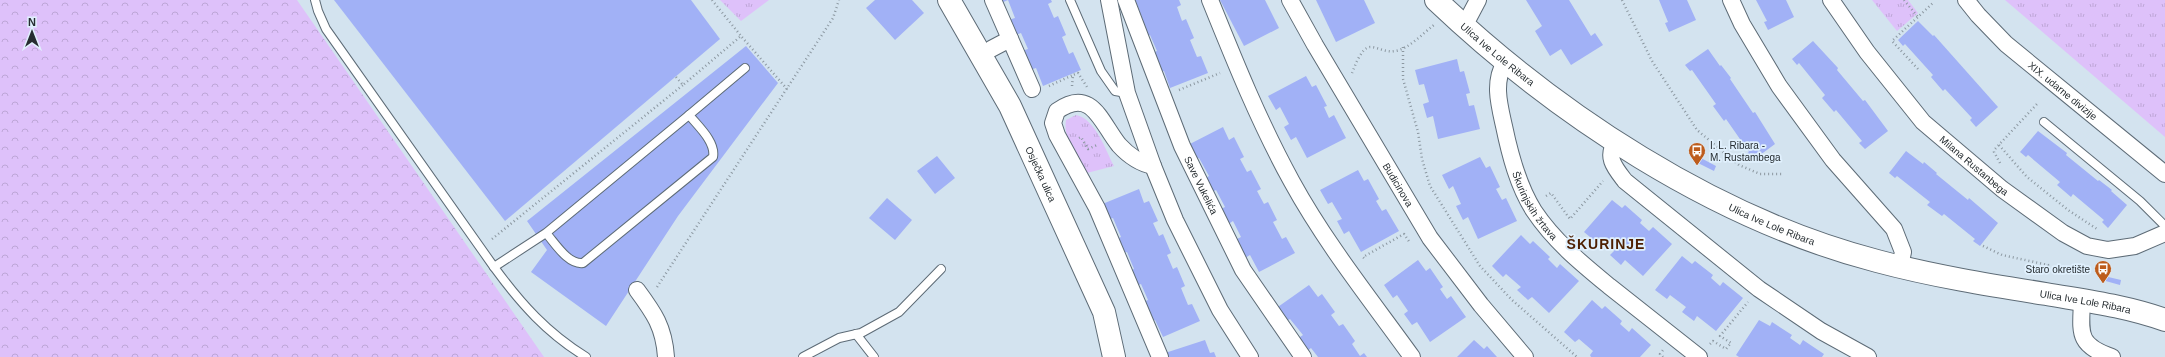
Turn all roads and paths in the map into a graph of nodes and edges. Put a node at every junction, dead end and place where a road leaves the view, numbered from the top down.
1 (315, 0) edge
2 (712, 0) edge
3 (839, 0) edge
4 (949, 0) edge
5 (994, 0) edge
6 (1070, 0) edge
7 (1109, 0) edge
8 (1126, 0) edge
9 (1210, 0) edge
10 (1290, 0) edge
11 (1436, 0) edge
12 (1478, 0) edge
13 (1622, 0) edge
14 (1731, 0) edge
15 (1831, 0) edge
16 (1904, 0) edge
17 (1966, 0) edge
18 (1934, 2) dead end
19 (1918, 17) junction
20 (1436, 23) dead end
21 (1461, 24) junction
22 (741, 36) junction
23 (1010, 39) junction
24 (1403, 47) junction
25 (991, 49) dead end
26 (1505, 62) junction
27 (745, 68) dead end
28 (1918, 69) dead end
29 (1227, 71) dead end
30 (1073, 75) dead end
31 (676, 77) dead end
32 (1350, 80) dead end
33 (683, 85) junction
34 (788, 88) junction
35 (1038, 89) joint
36 (1127, 93) junction
37 (1172, 93) dead end
38 (2037, 104) dead end
39 (689, 115) junction
40 (2044, 122) dead end
41 (1115, 138) junction
42 (1616, 142) junction
43 (1061, 143) junction
44 (1999, 145) junction
45 (2001, 164) dead end
46 (1153, 166) junction
47 (1784, 174) dead end
48 (2165, 174) edge
49 (1605, 179) dead end
50 (1547, 195) dead end
51 (2165, 226) edge
52 (2100, 230) dead end
53 (546, 233) junction
54 (2165, 233) edge
55 (486, 243) dead end
56 (1411, 245) dead end
57 (1983, 246) dead end
58 (1367, 263) dead end
59 (1900, 266) junction
60 (494, 267) junction
61 (2048, 267) dead end
62 (941, 269) dead end
63 (637, 290) dead end
64 (654, 291) dead end
65 (1750, 300) dead end
66 (2082, 300) junction
67 (2165, 320) edge
68 (856, 334) junction
69 (1715, 342) dead end
70 (805, 356) edge
71 (1115, 356) edge
72 (586, 357) edge
73 (666, 357) edge
74 (874, 357) edge
75 (1160, 357) edge
76 (1250, 357) edge
77 (1303, 357) edge
78 (1412, 357) edge
79 (1525, 357) edge
80 (1577, 357) edge
81 (1699, 357) edge
82 (1868, 357) edge
83 (2112, 357) edge

1 - 60 lane
2 - 22 path
3 - 34 path
4 - 71 street, Osječka ulica
5 - 23 street
6 - 36 lane
7 - 36 street
8 - 77 street, Save Vukelića
9 - 78 street
10 - 79 street, Budicinova
11 - 21 street, Ulica Ive Lole Ribara
12 - 21 street
13 - 47 path
14 - 59 street
15 - 54 street, Milana Rustanbega
16 - 19 path
17 - 48 street, XIX. udarne divizije
18 - 19 path
19 - 28 path
20 - 24 path
21 - 26 street, Ulica Ive Lole Ribara
22 - 33 path
22 - 34 path
23 - 25 street
23 - 35 street
24 - 32 path
24 - 80 path
26 - 42 street, Ulica Ive Lole Ribara
26 - 81 street, Škurinjskih žrtava
27 - 39 lane
29 - 37 path
30 - 35 path
31 - 33 path
33 - 55 path
34 - 64 path
36 - 46 street
38 - 44 path
39 - 53 lane
39 - 53 lane
40 - 51 lane
41 - 43 path
41 - 43 street
41 - 46 street
42 - 59 street, Ulica Ive Lole Ribara
42 - 82 street
43 - 75 street
44 - 45 path
44 - 52 path
46 - 76 street
49 - 50 path
53 - 60 lane
56 - 58 path
57 - 61 path
59 - 66 street, Ulica Ive Lole Ribara
60 - 72 lane
62 - 68 lane
63 - 73 street
65 - 69 path
66 - 67 street, Ulica Ive Lole Ribara
66 - 83 street
68 - 70 lane
68 - 74 lane

